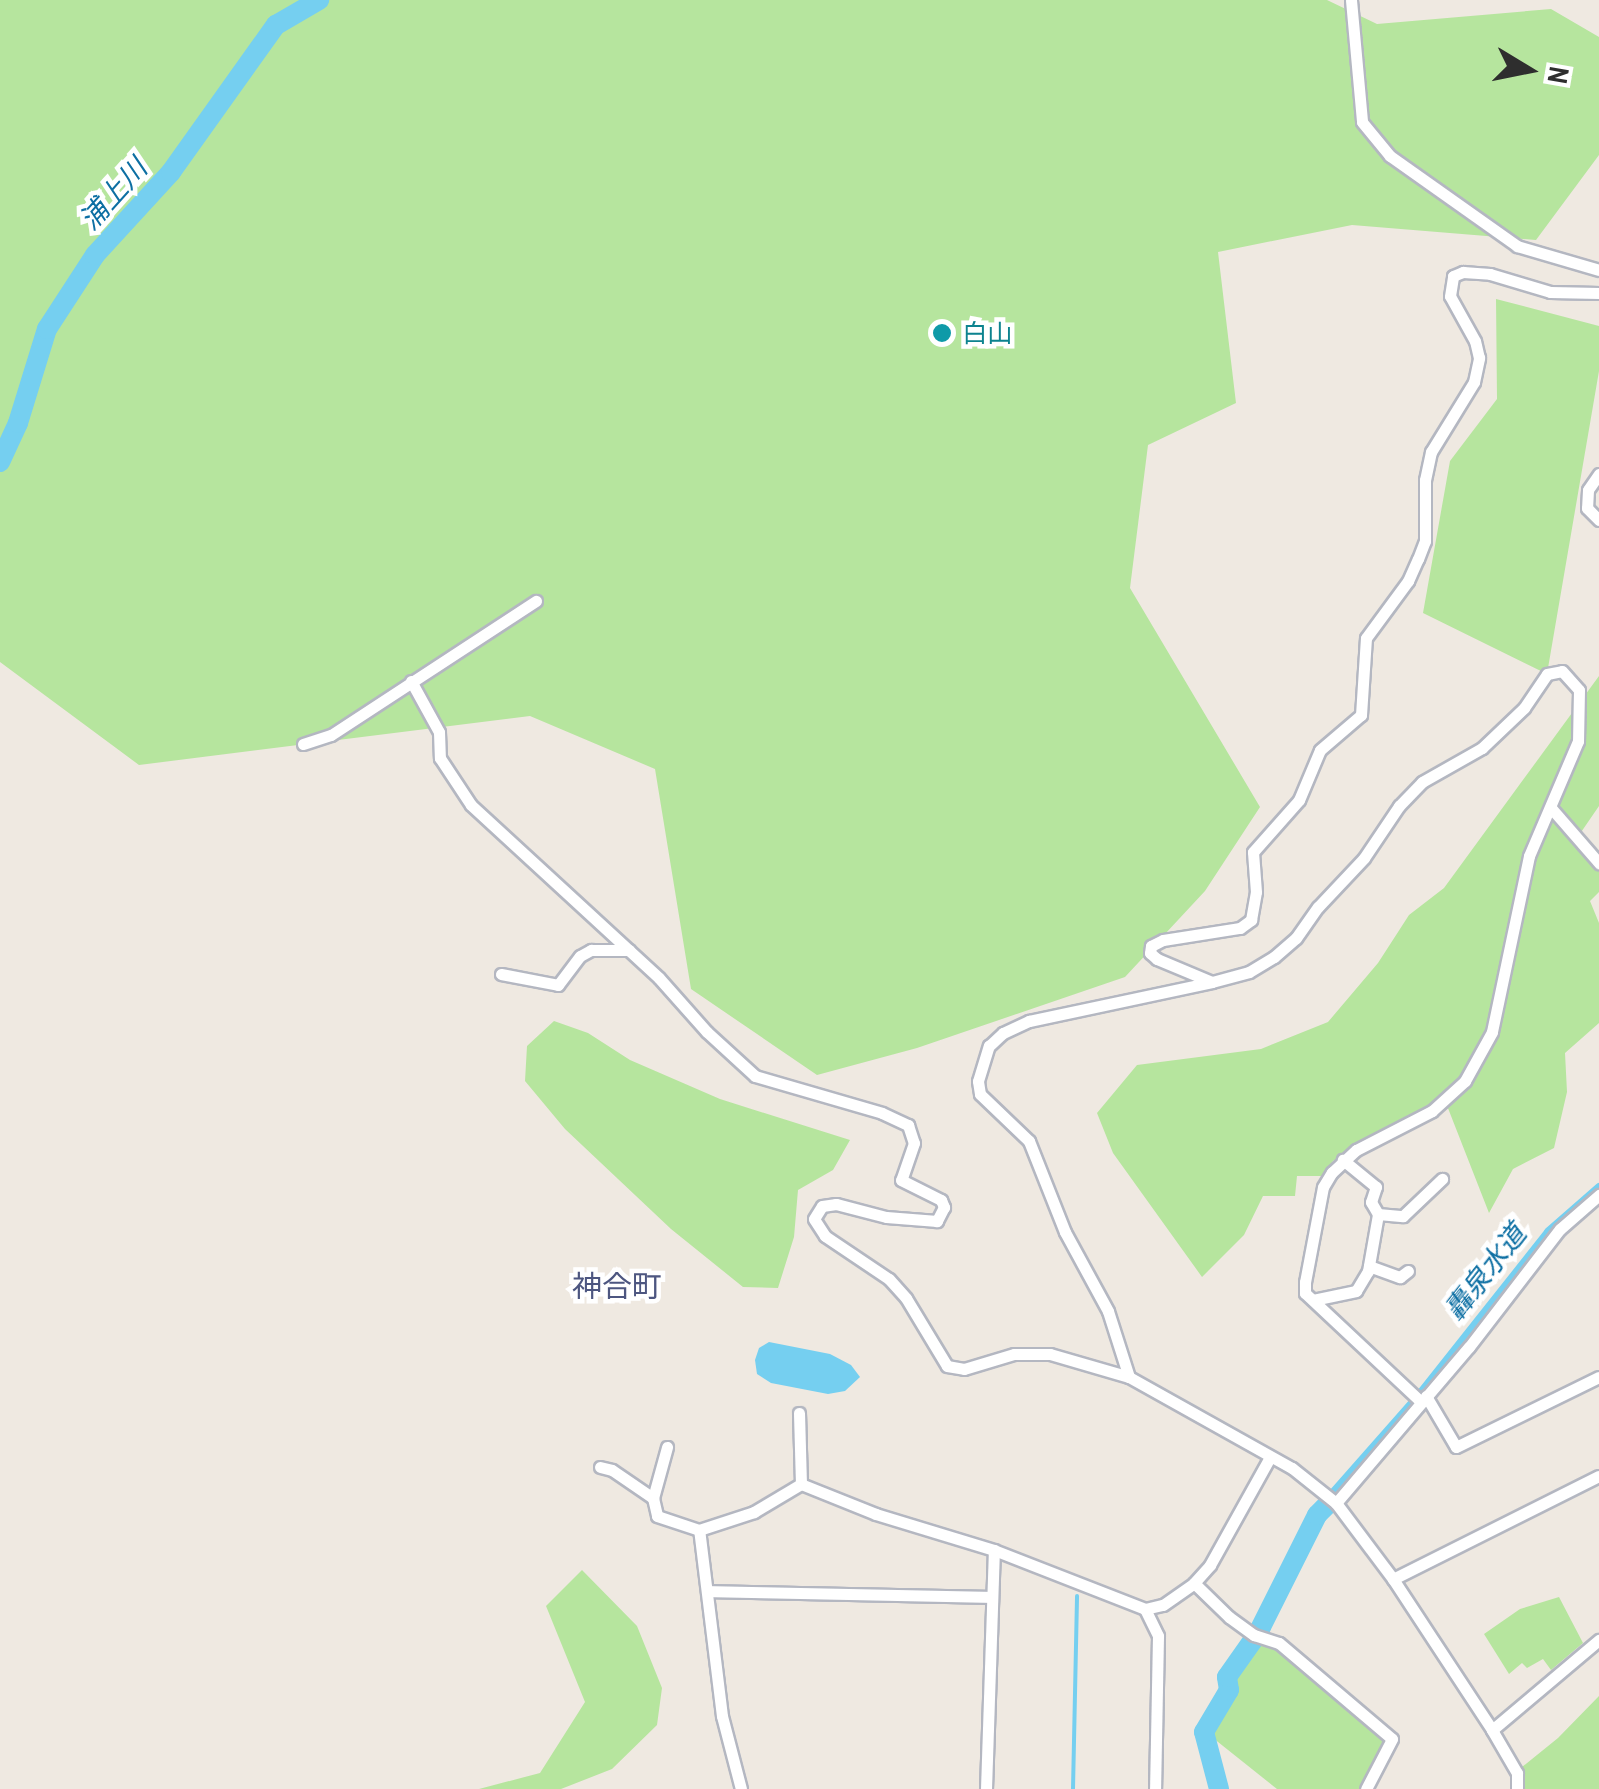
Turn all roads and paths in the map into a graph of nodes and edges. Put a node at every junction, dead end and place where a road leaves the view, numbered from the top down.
1 (1350, 0) edge
2 (1362, 0) edge
3 (1356, 23) junction
4 (1599, 270) edge
5 (1599, 293) edge
6 (1599, 474) edge
7 (1599, 520) edge
8 (536, 601) dead end
9 (410, 681) junction
10 (303, 744) dead end
11 (1552, 809) junction
12 (1599, 862) edge
13 (629, 950) junction
14 (501, 974) dead end
15 (1212, 982) junction
16 (1344, 1160) junction
17 (1442, 1179) dead end
18 (1599, 1195) edge
19 (1378, 1214) junction
20 (1369, 1266) junction
21 (1408, 1271) dead end
22 (1313, 1300) junction
23 (1599, 1377) edge
24 (1128, 1378) junction
25 (1423, 1399) junction
26 (799, 1413) dead end
27 (667, 1447) dead end
28 (1269, 1458) junction
29 (600, 1467) dead end
30 (1599, 1476) edge
31 (801, 1484) junction
32 (653, 1498) junction
33 (1336, 1503) junction
34 (699, 1530) junction
35 (994, 1550) junction
36 (1392, 1579) junction
37 (1194, 1584) junction
38 (708, 1591) junction
39 (988, 1596) junction
40 (1144, 1609) junction
41 (1599, 1640) edge
42 (1492, 1730) junction
43 (741, 1789) edge
44 (986, 1789) edge
45 (1155, 1789) edge
46 (1366, 1789) edge
47 (1517, 1789) edge

1 - 3 street
2 - 3 street
3 - 4 street
5 - 15 street
6 - 7 street
8 - 9 street
9 - 10 street
9 - 13 street
11 - 12 street
11 - 15 street
11 - 16 street
13 - 14 street
13 - 24 street
15 - 24 street
16 - 19 street
16 - 22 street
17 - 19 street
18 - 25 street
19 - 20 street
20 - 21 street
20 - 22 street
22 - 25 street
23 - 25 street
24 - 28 street
25 - 33 street
26 - 31 street
27 - 32 street
28 - 33 street
28 - 37 street
29 - 32 street
30 - 36 street
31 - 34 street
31 - 35 street
32 - 34 street
33 - 36 street
34 - 38 street
35 - 39 street
35 - 40 street
36 - 42 street
37 - 40 street
37 - 46 street
38 - 39 street
38 - 43 street
39 - 44 street
40 - 45 street
41 - 42 street
42 - 47 street

